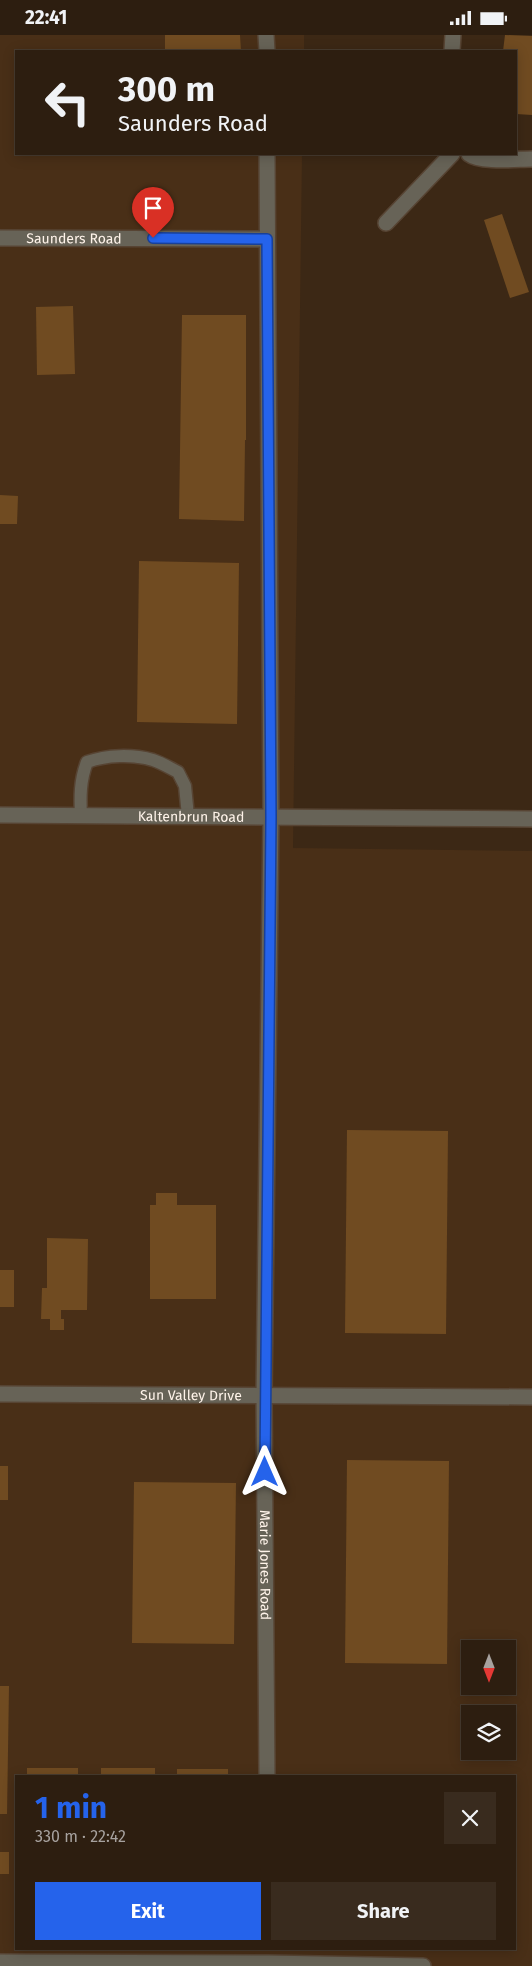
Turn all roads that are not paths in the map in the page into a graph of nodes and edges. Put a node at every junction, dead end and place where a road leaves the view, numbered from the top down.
1 (266, 35) edge
2 (453, 35) edge
3 (266, 50) edge
4 (452, 50) edge
5 (267, 155) edge
6 (451, 155) edge
7 (470, 155) edge
8 (532, 159) edge
9 (386, 223) dead end
10 (0, 238) edge
11 (267, 239) junction
12 (0, 815) edge
13 (81, 816) junction
14 (188, 816) junction
15 (271, 817) junction
16 (532, 819) edge
17 (0, 1394) edge
18 (264, 1396) junction
19 (532, 1397) edge
20 (267, 1775) edge
21 (269, 1959) edge
22 (0, 1962) edge
23 (423, 1966) edge

1 - 3 street
2 - 4 street
5 - 11 street, Marie Jones Road
6 - 9 street
7 - 8 street
10 - 11 street, Saunders Road
11 - 15 street, Marie Jones Road
12 - 13 street, Kaltenbrun Road
13 - 14 street, Kaltenbrun Road
13 - 14 lane
14 - 15 street, Kaltenbrun Road
15 - 16 street, Kaltenbrun Road
15 - 18 street, Marie Jones Road
17 - 18 street, Sun Valley Drive
18 - 19 street, Sun Valley Drive
18 - 20 street, Marie Jones Road
21 - 22 street
21 - 23 street

